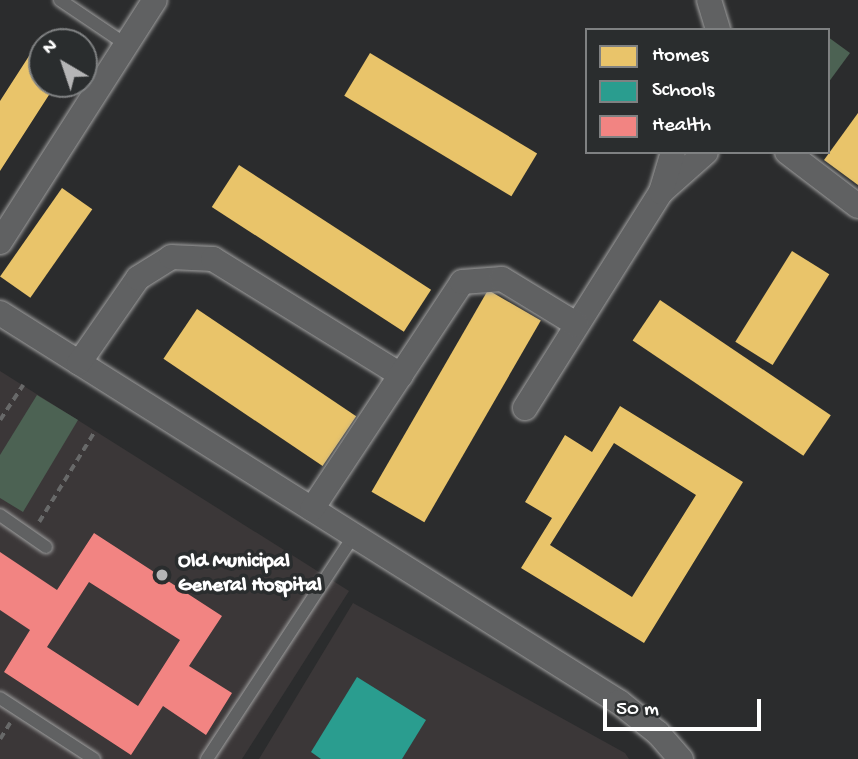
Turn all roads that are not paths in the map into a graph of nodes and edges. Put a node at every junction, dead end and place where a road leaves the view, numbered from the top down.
1 (60, 0) edge
2 (155, 0) edge
3 (709, 0) edge
4 (717, 28) edge
5 (127, 45) junction
6 (672, 154) edge
7 (704, 154) edge
8 (790, 154) edge
9 (662, 192) junction
10 (858, 206) edge
11 (0, 242) edge
12 (0, 313) edge
13 (576, 324) junction
14 (79, 363) junction
15 (401, 374) junction
16 (525, 408) dead end
17 (312, 509) junction
18 (0, 516) edge
19 (354, 537) junction
20 (46, 547) dead end
21 (0, 698) edge
22 (94, 759) edge
23 (207, 759) edge
24 (681, 759) edge

1 - 5 lane
2 - 5 street
3 - 4 street
5 - 11 street
6 - 9 street
7 - 9 street
8 - 10 street
9 - 13 street
12 - 14 street
13 - 15 street
13 - 16 street
14 - 15 street
14 - 17 street
15 - 17 street
17 - 19 street
18 - 20 lane
19 - 23 lane
19 - 24 street
21 - 22 lane

